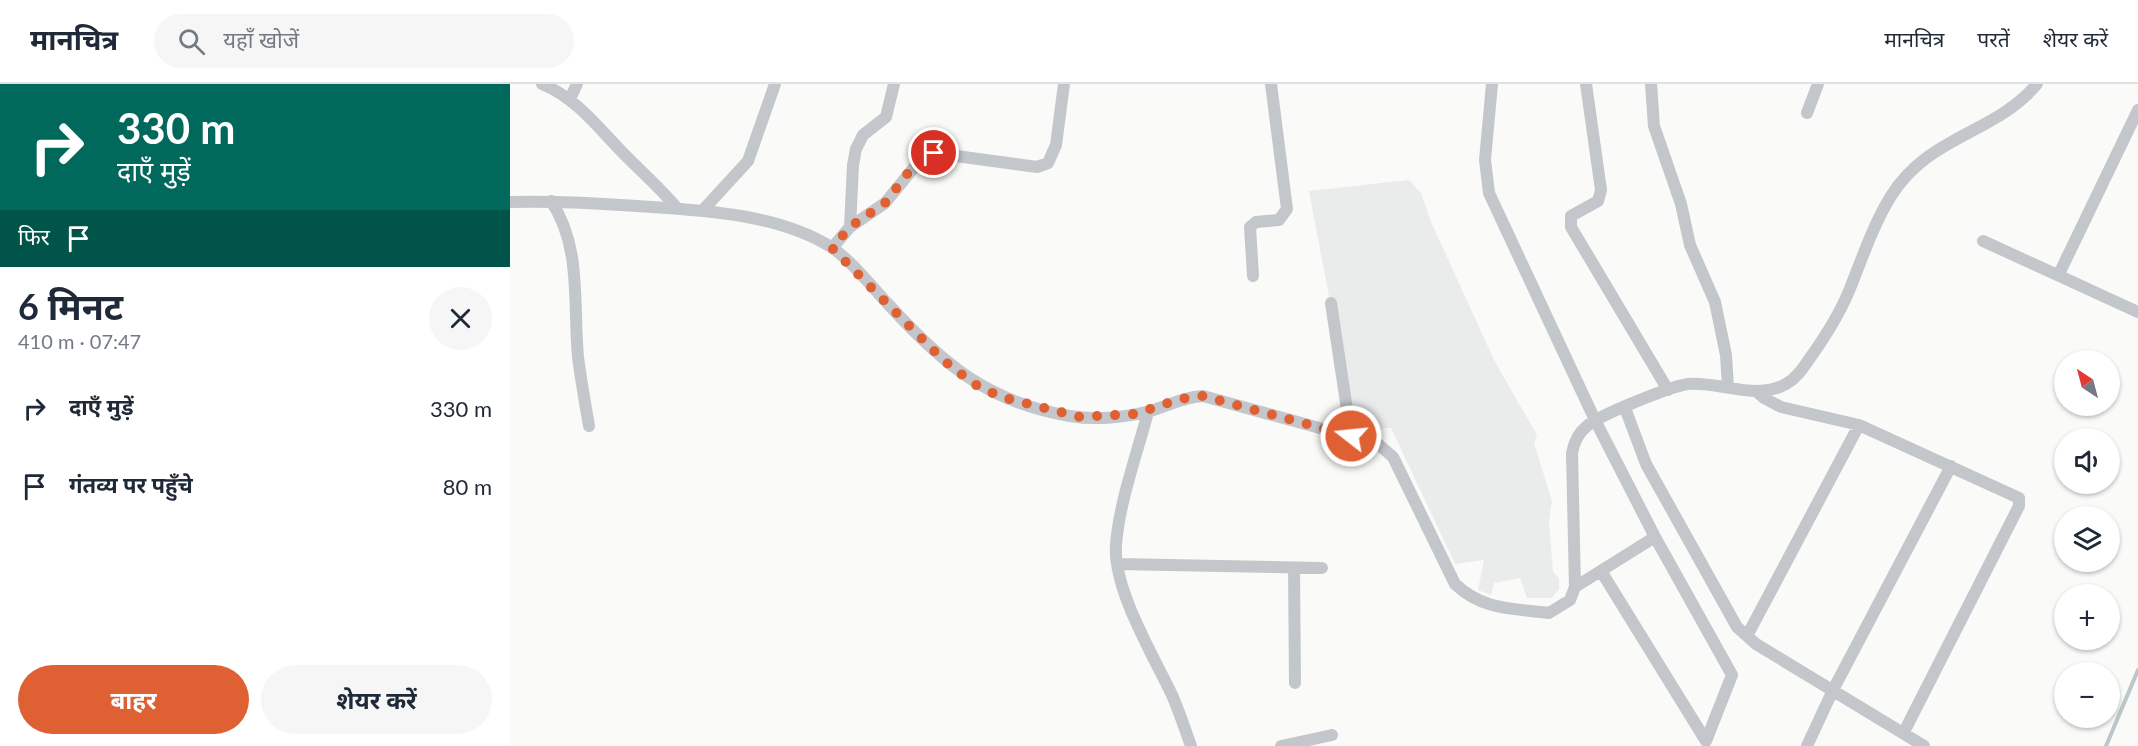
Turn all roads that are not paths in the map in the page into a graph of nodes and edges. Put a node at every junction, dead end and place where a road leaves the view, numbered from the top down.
1 (542, 84) edge
2 (577, 84) edge
3 (775, 84) edge
4 (894, 84) edge
5 (1065, 84) edge
6 (1271, 84) edge
7 (1492, 84) edge
8 (1586, 84) edge
9 (1651, 84) edge
10 (1818, 84) edge
11 (2037, 84) edge
12 (570, 99) junction
13 (2138, 110) edge
14 (1807, 113) dead end
15 (551, 201) junction
16 (510, 202) edge
17 (677, 208) junction
18 (703, 210) junction
19 (850, 227) junction
20 (1983, 241) dead end
21 (832, 248) junction
22 (2059, 274) junction
23 (1253, 276) dead end
24 (1331, 303) dead end
25 (2138, 312) edge
26 (1728, 387) junction
27 (1668, 390) junction
28 (1757, 392) junction
29 (1622, 409) junction
30 (1148, 412) junction
31 (1598, 419) junction
32 (1859, 425) junction
33 (589, 426) dead end
34 (1351, 436) junction
35 (1951, 465) junction
36 (1655, 537) junction
37 (1117, 564) junction
38 (1294, 568) junction
39 (1323, 568) dead end
40 (1601, 571) junction
41 (1575, 587) junction
42 (1747, 636) junction
43 (1295, 683) dead end
44 (1833, 690) junction
45 (1904, 732) junction
46 (1332, 735) dead end
47 (1705, 744) edge
48 (1191, 746) edge
49 (1281, 746) edge
50 (1807, 746) edge
51 (1924, 746) edge

1 - 12 street
2 - 12 street
3 - 18 street
4 - 19 street
5 - 19 street
6 - 23 street
7 - 31 street
8 - 27 street
9 - 26 street
10 - 14 street
11 - 28 street
12 - 17 street
13 - 22 street
15 - 16 street
15 - 17 street
15 - 33 street
17 - 18 street
18 - 21 street
19 - 21 street
20 - 22 street
21 - 30 street
22 - 25 street
24 - 34 street
26 - 27 street
26 - 28 street
27 - 29 street
28 - 32 street
29 - 31 street
29 - 42 street
30 - 34 street
30 - 37 street
31 - 36 street
31 - 41 street
32 - 35 street
32 - 42 street
34 - 41 street
35 - 44 street
35 - 45 street
36 - 40 street
36 - 47 street
37 - 38 street
37 - 48 street
38 - 39 street
38 - 43 street
40 - 41 street
40 - 47 street
42 - 44 street
44 - 45 street
44 - 50 street
45 - 51 street
46 - 49 street

